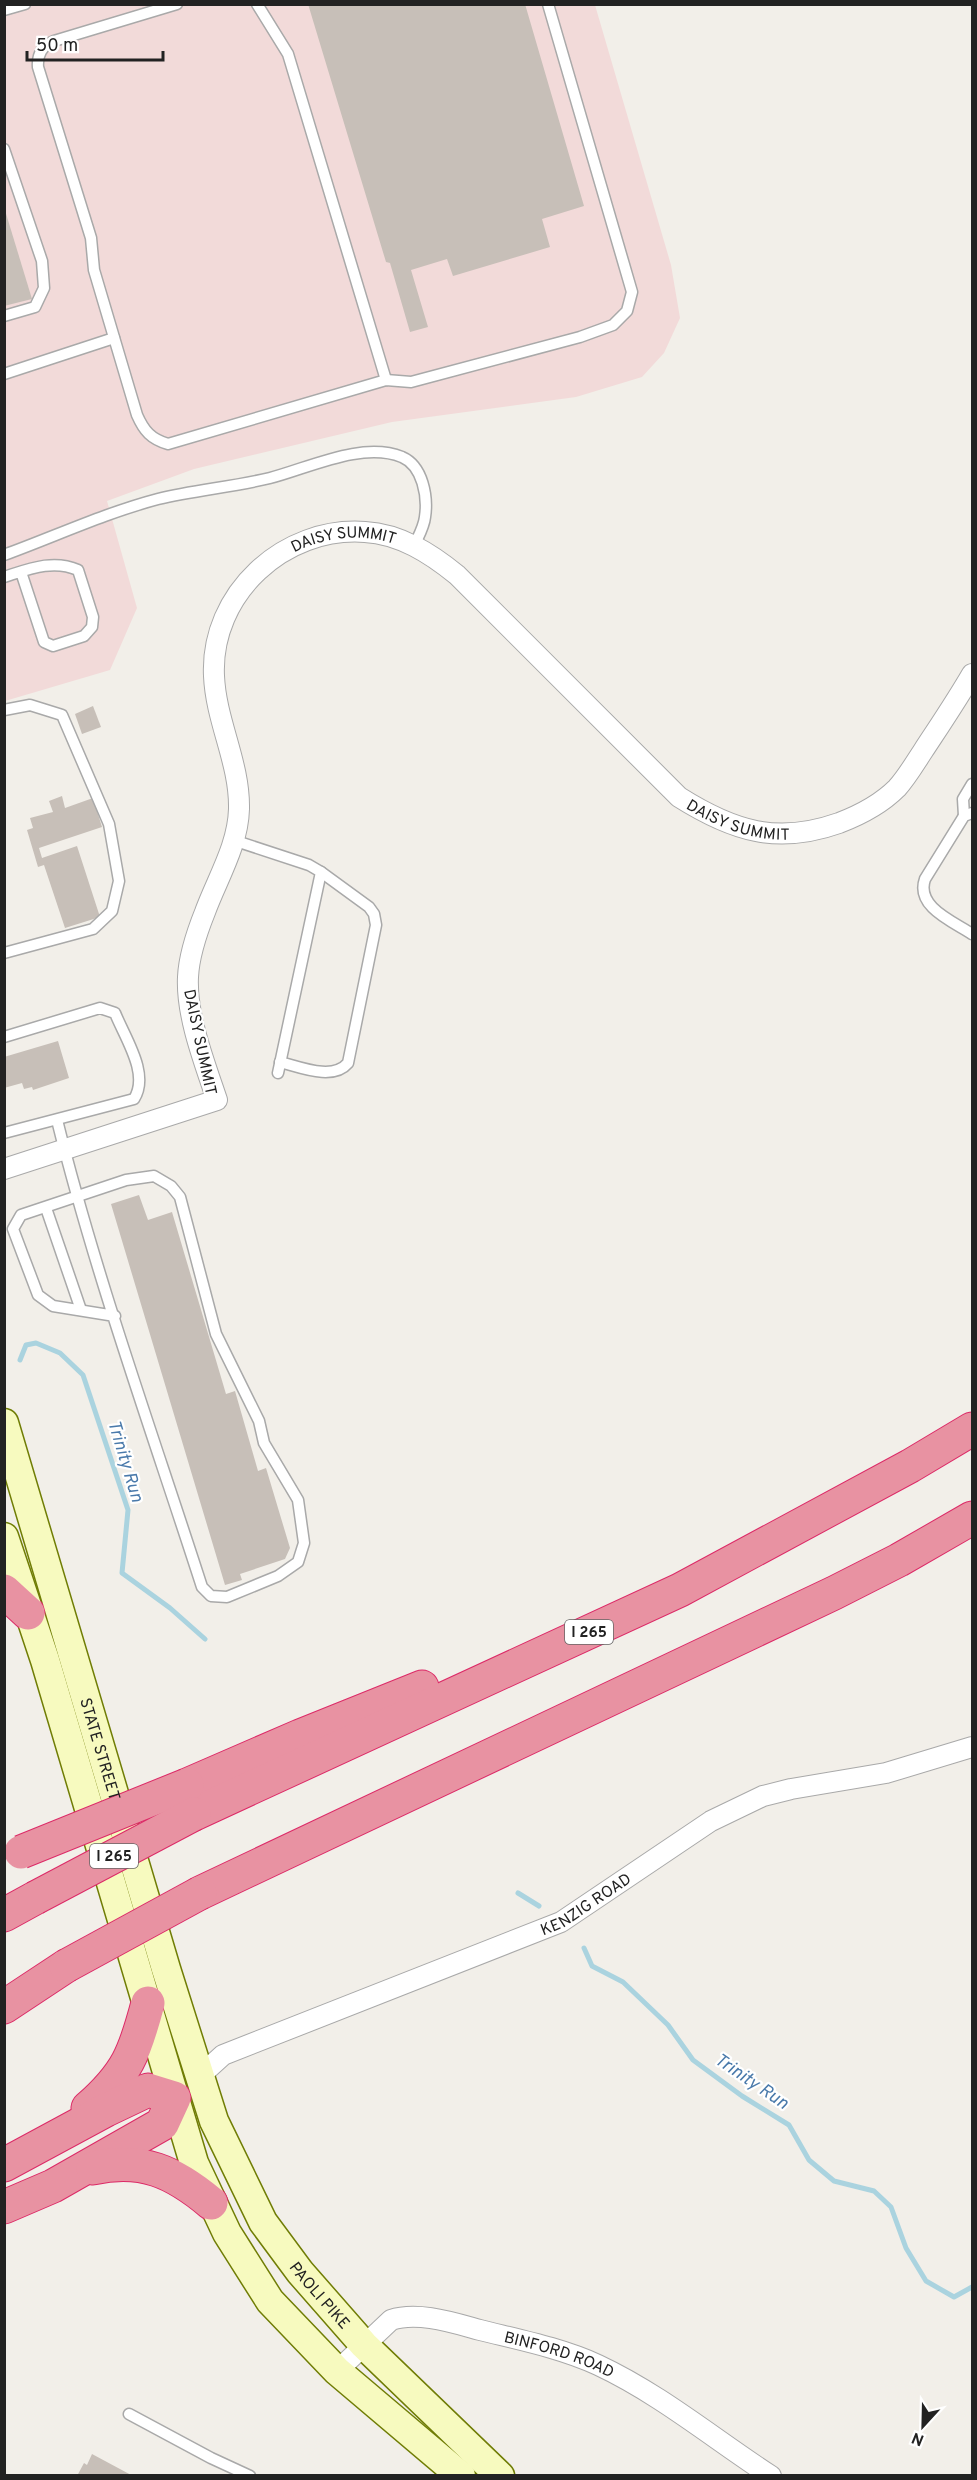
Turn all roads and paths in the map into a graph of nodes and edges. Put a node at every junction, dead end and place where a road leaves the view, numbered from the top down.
1 (25, 4) edge
2 (177, 4) edge
3 (257, 4) edge
4 (548, 4) edge
5 (4, 10) edge
6 (4, 149) edge
7 (4, 316) edge
8 (114, 338) junction
9 (4, 374) edge
10 (386, 380) junction
11 (414, 546) junction
12 (5, 555) edge
13 (14, 574) edge
14 (972, 674) edge
15 (4, 710) edge
16 (972, 784) edge
17 (968, 815) edge
18 (233, 840) junction
19 (321, 872) junction
20 (972, 934) edge
21 (4, 953) edge
22 (4, 1037) edge
23 (57, 1120) junction
24 (4, 1133) edge
25 (64, 1150) junction
26 (4, 1168) edge
27 (77, 1198) junction
28 (46, 1208) junction
29 (81, 1310) junction
30 (114, 1316) junction
31 (4, 1423) edge
32 (972, 1429) edge
33 (972, 1518) edge
34 (33, 1519) junction
35 (4, 1528) edge
36 (4, 1537) edge
37 (16, 1602) edge
38 (972, 1747) edge
39 (190, 1800) junction
40 (13, 1856) edge
41 (4, 1914) edge
42 (148, 2003) junction
43 (4, 2007) edge
44 (201, 2075) junction
45 (174, 2098) junction
46 (69, 2130) junction
47 (4, 2165) edge
48 (53, 2186) junction
49 (211, 2203) junction
50 (4, 2207) edge
51 (364, 2345) junction
52 (337, 2371) junction
53 (129, 2414) dead end
54 (250, 2475) edge
55 (461, 2475) edge
56 (500, 2475) edge
57 (771, 2475) edge

1 - 5 lane
2 - 8 lane
3 - 10 lane
4 - 10 lane
6 - 7 lane
8 - 9 lane
8 - 10 lane
11 - 12 lane
11 - 14 street, DAISY SUMMIT
11 - 18 street, DAISY SUMMIT
12 - 13 lane
13 - 13 lane
15 - 21 lane
16 - 17 lane
17 - 20 lane
18 - 19 lane
18 - 25 street, DAISY SUMMIT
19 - 19 lane
22 - 23 lane
23 - 24 lane
23 - 25 lane
25 - 26 street
25 - 27 lane
27 - 28 lane
27 - 30 lane
27 - 30 lane
28 - 29 lane
28 - 29 lane
29 - 30 lane
31 - 34 main road, STATE STREET
32 - 39 highway
33 - 43 highway, bridge
34 - 35 main road
34 - 44 main road, STATE STREET
36 - 37 main road, STATE STREET
37 - 42 main road, STATE STREET
38 - 44 street, KENZIG ROAD
39 - 40 highway, bridge
39 - 41 highway, I 265, bridge
42 - 45 main road, STATE STREET
42 - 46 highway
44 - 45 main road
44 - 51 main road, PAOLI PIKE
45 - 46 highway
45 - 48 highway
45 - 49 main road
46 - 47 highway
48 - 49 highway
48 - 50 highway
49 - 52 main road
51 - 52 street, BINFORD ROAD
51 - 56 main road, PAOLI PIKE
51 - 57 street, BINFORD ROAD
52 - 55 main road
53 - 54 lane

